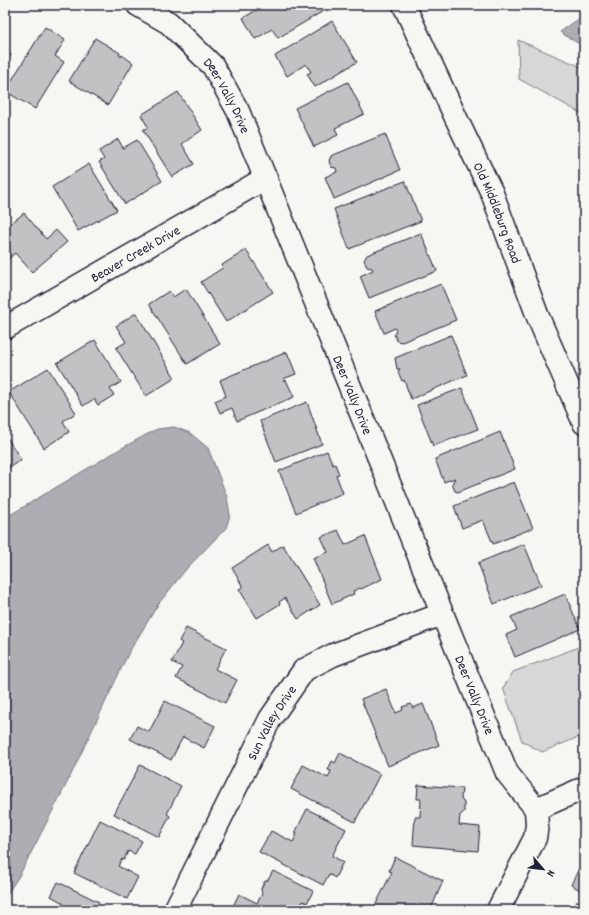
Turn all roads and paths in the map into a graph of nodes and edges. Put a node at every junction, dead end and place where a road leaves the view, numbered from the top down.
1 (138, 5) edge
2 (404, 5) edge
3 (266, 178) junction
4 (5, 328) edge
5 (584, 423) edge
6 (442, 614) junction
7 (584, 788) edge
8 (536, 809) junction
9 (175, 910) edge
10 (498, 910) edge

1 - 3 street, Deer Vally Drive
2 - 5 street, Old Middleburg Road
3 - 4 street, Beaver Creek Drive
3 - 6 street, Deer Vally Drive
6 - 8 street, Deer Vally Drive
6 - 9 street, Sun Valley Drive
7 - 8 street
8 - 10 street

